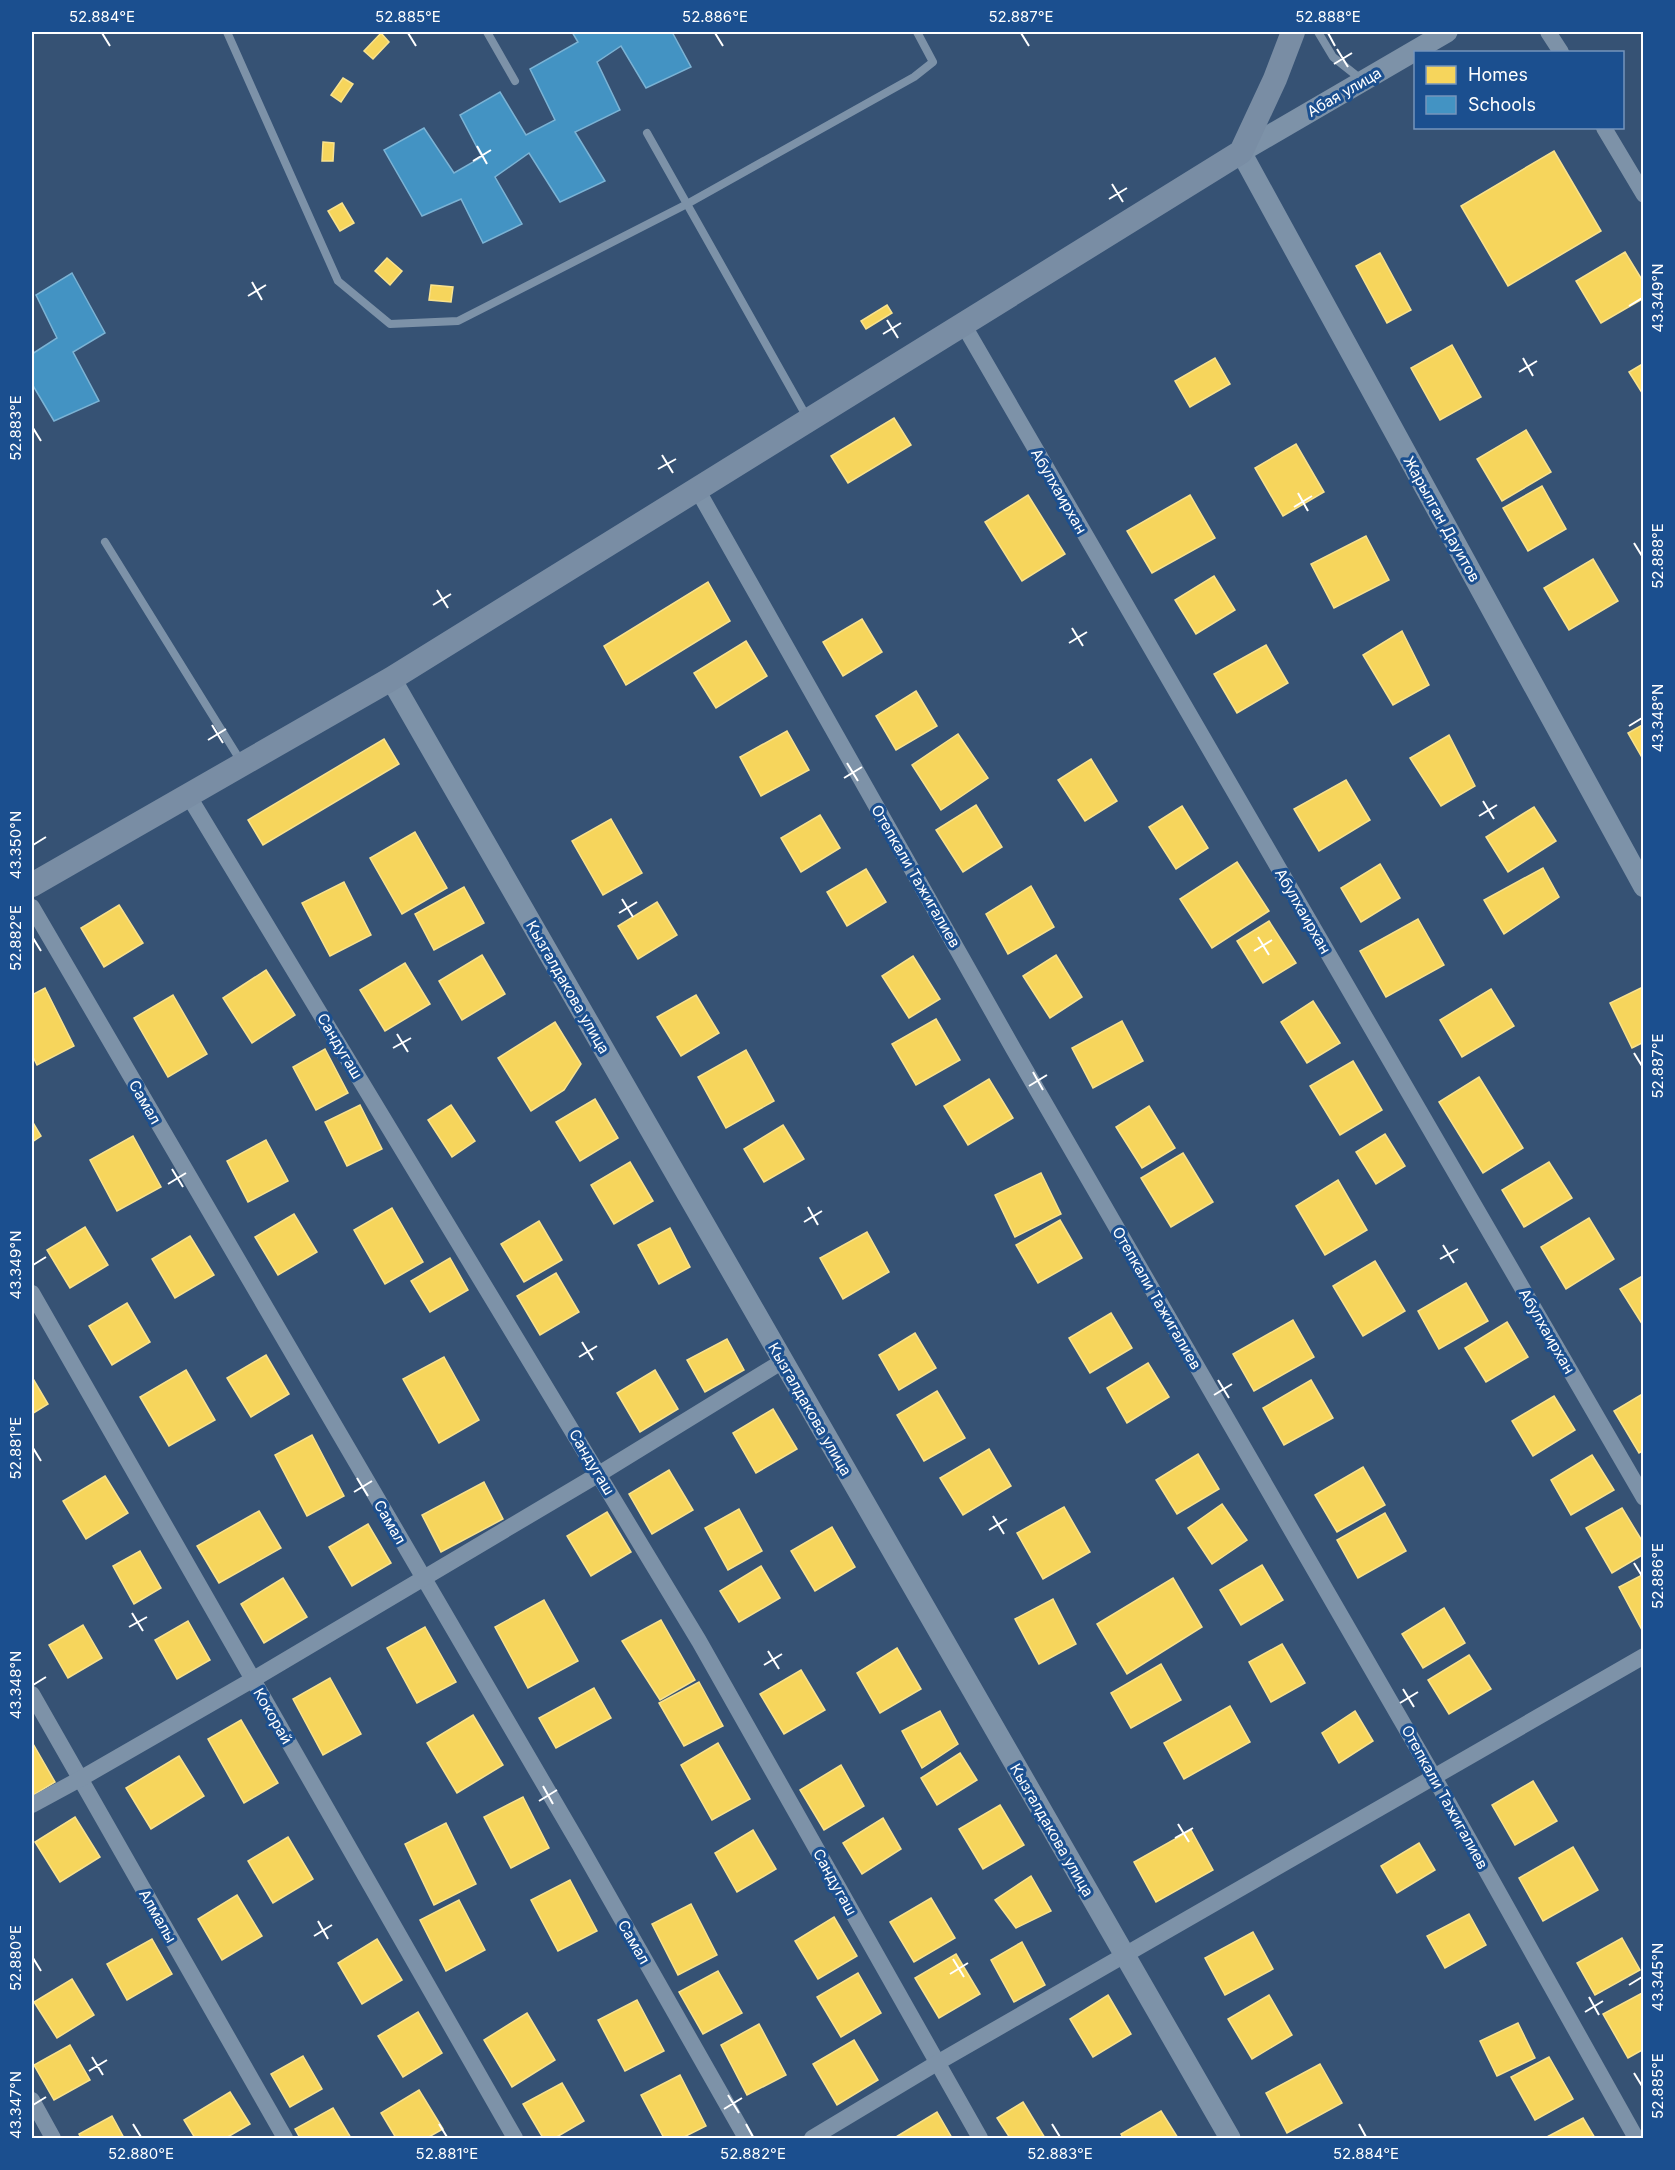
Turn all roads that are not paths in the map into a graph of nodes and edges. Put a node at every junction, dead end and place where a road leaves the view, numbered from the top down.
1 (227, 32) edge
2 (487, 32) edge
3 (917, 32) edge
4 (1293, 32) edge
5 (1318, 32) edge
6 (1447, 32) edge
7 (1548, 32) edge
8 (1414, 51) edge
9 (1414, 51) edge
10 (1560, 51) edge
11 (515, 81) dead end
12 (1362, 81) junction
13 (1605, 129) edge
14 (647, 133) dead end
15 (1241, 152) junction
16 (1644, 195) edge
17 (687, 204) junction
18 (963, 324) junction
19 (808, 420) junction
20 (697, 489) junction
21 (105, 542) dead end
22 (391, 678) junction
23 (243, 764) junction
24 (188, 795) junction
25 (32, 885) edge
26 (1644, 887) edge
27 (32, 907) edge
28 (32, 1293) edge
29 (783, 1361) junction
30 (599, 1474) junction
31 (1644, 1498) edge
32 (423, 1577) junction
33 (1644, 1656) edge
34 (252, 1680) junction
35 (32, 1694) edge
36 (1434, 1777) junction
37 (80, 1779) junction
38 (32, 1805) edge
39 (1124, 1956) junction
40 (937, 2063) junction
41 (32, 2100) edge
42 (53, 2139) edge
43 (285, 2139) edge
44 (515, 2139) edge
45 (746, 2139) edge
46 (812, 2139) edge
47 (980, 2139) edge
48 (1230, 2139) edge
49 (1636, 2139) edge

1 - 17 lane
2 - 11 lane
3 - 17 lane
4 - 15 main road
5 - 12 lane
6 - 9 street, Абая улица
7 - 10 street
8 - 12 street, Абая улица
12 - 15 street, Абая улица
13 - 16 street
14 - 17 lane
15 - 18 main road
15 - 26 street, Жарылган Дауитов
17 - 19 lane
18 - 19 main road
18 - 31 street, Абулхаирхан
19 - 20 main road
20 - 22 main road
20 - 36 street, Отепкали Тажигалиев
21 - 23 lane
22 - 23 main road
22 - 29 street, Кызгалдакова улица
23 - 24 main road
24 - 25 main road
24 - 30 street, Сандугаш
27 - 32 street, Самал
28 - 34 street, Кокорай
29 - 30 street
29 - 39 street, Кызгалдакова улица
30 - 32 street
30 - 40 street, Сандугаш
32 - 34 street
32 - 45 street, Самал
33 - 36 street
34 - 37 street
34 - 44 street, Кокорай
35 - 37 street, Алмалы
36 - 39 street
36 - 49 street, Отепкали Тажигалиев
37 - 38 street
37 - 43 street, Алмалы
39 - 40 street
39 - 48 street, Кызгалдакова улица
40 - 46 street
40 - 47 street, Сандугаш
41 - 42 street

